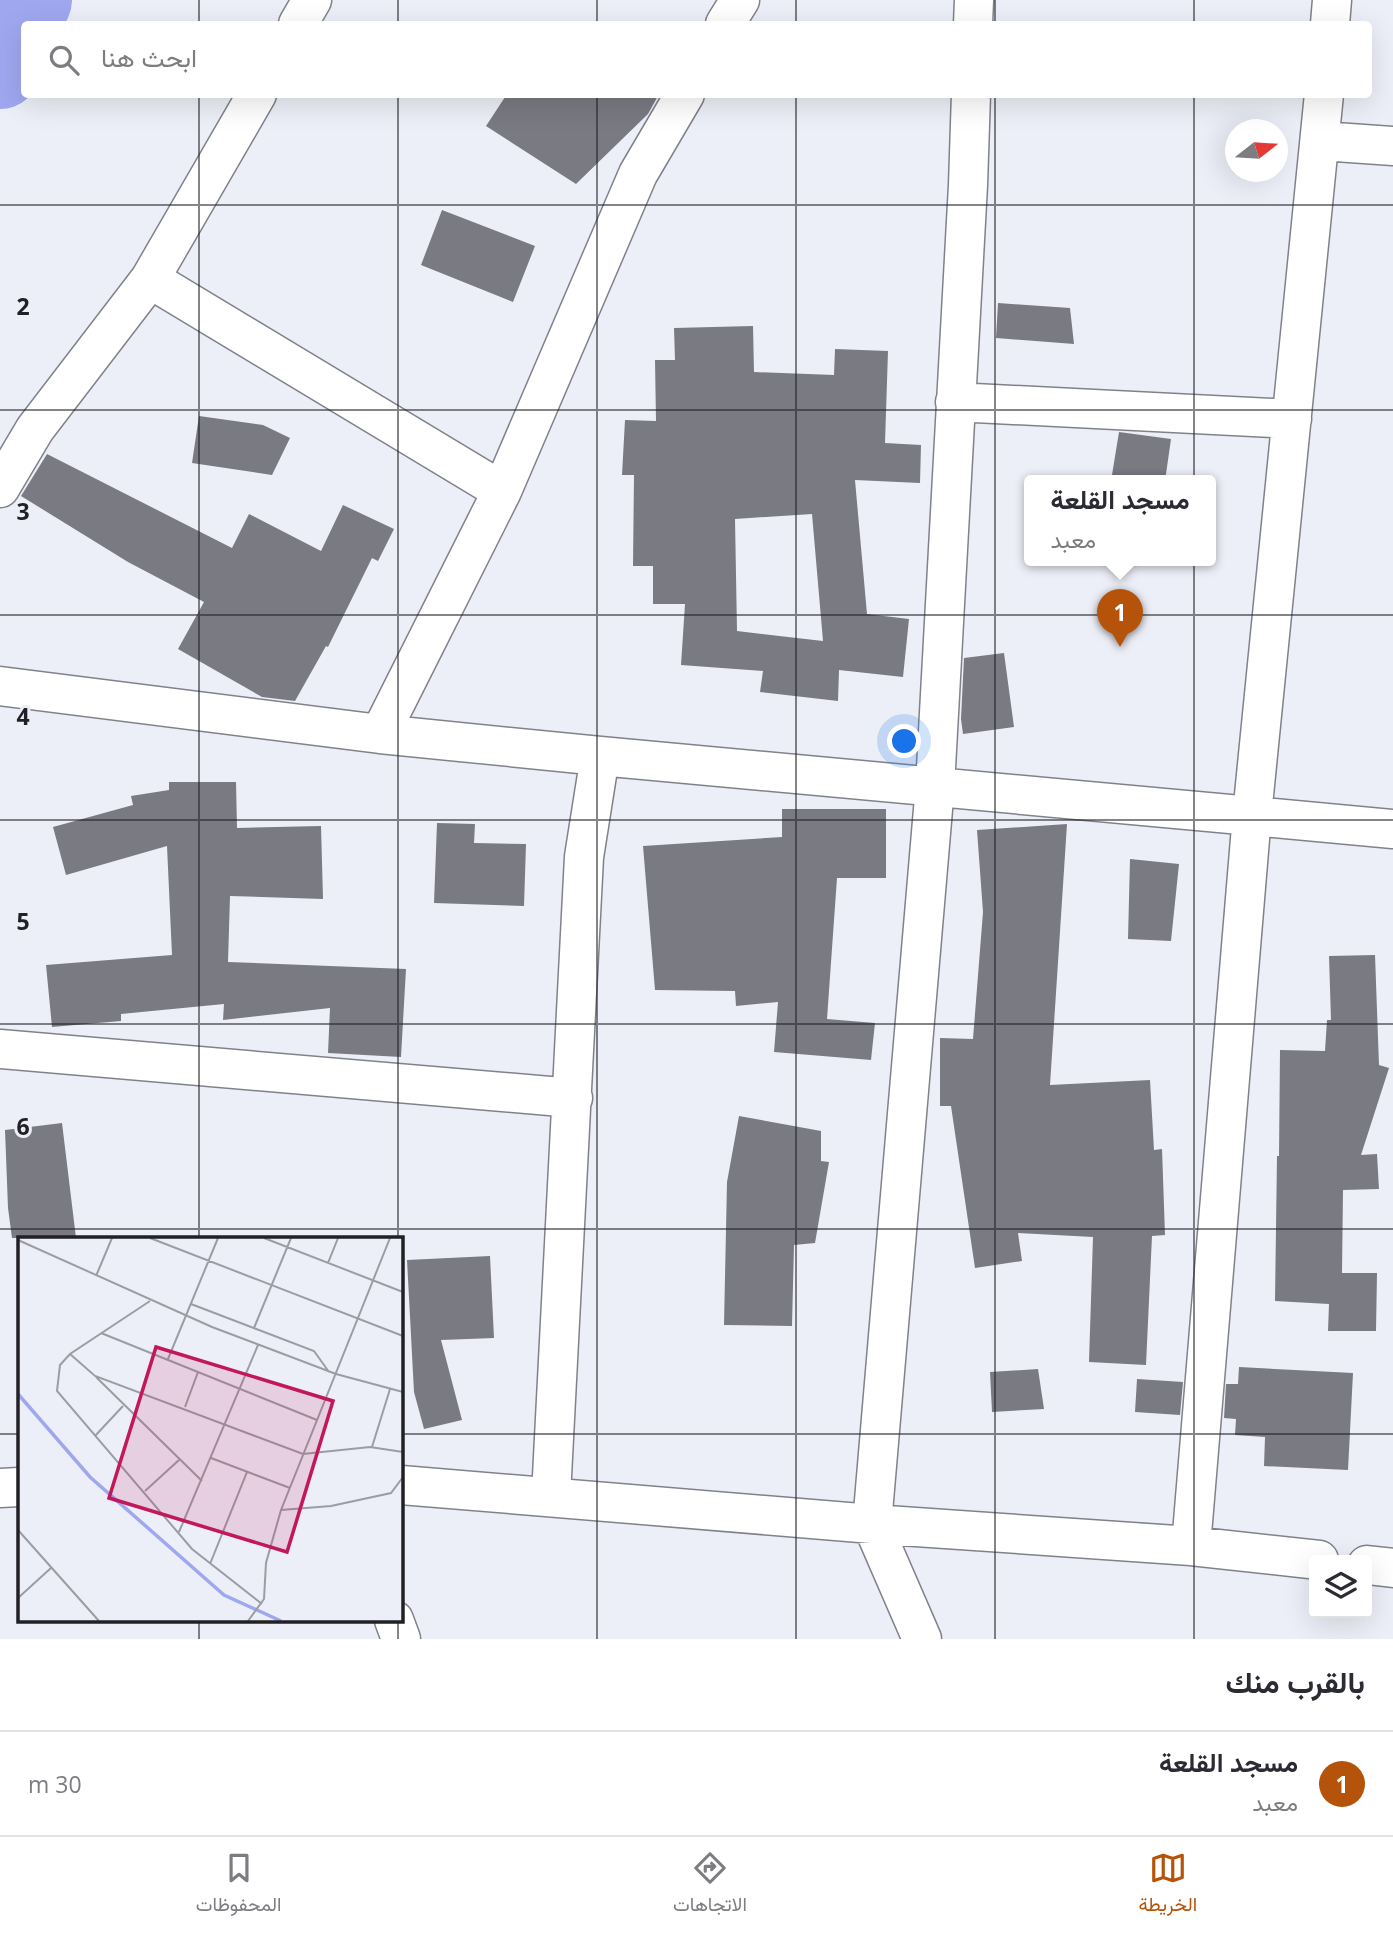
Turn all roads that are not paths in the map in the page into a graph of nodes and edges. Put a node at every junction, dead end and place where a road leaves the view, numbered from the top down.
1 (312, 0) edge
2 (740, 0) edge
3 (974, 0) edge
4 (1332, 0) edge
5 (300, 21) edge
6 (728, 21) edge
7 (974, 21) edge
8 (1330, 21) edge
9 (255, 98) edge
10 (683, 98) edge
11 (971, 98) edge
12 (1324, 98) edge
13 (1321, 141) junction
14 (1393, 146) edge
15 (150, 279) junction
16 (956, 402) junction
17 (1292, 419) junction
18 (0, 488) edge
19 (502, 491) junction
20 (0, 686) edge
21 (380, 734) junction
22 (600, 756) junction
23 (935, 786) junction
24 (1252, 815) junction
25 (1393, 829) edge
26 (0, 1049) edge
27 (573, 1098) junction
28 (402, 1485) edge
29 (18, 1487) edge
30 (0, 1488) edge
31 (551, 1496) junction
32 (872, 1524) junction
33 (1191, 1546) junction
34 (1309, 1559) edge
35 (1372, 1566) edge
36 (1393, 1568) edge
37 (395, 1622) edge
38 (401, 1639) edge
39 (922, 1639) edge

1 - 5 street
2 - 6 street
3 - 7 street
4 - 8 street
9 - 15 street
10 - 19 street
11 - 16 street
12 - 13 street
13 - 14 street
13 - 17 street
15 - 18 street
15 - 19 street
16 - 17 street
16 - 23 street
17 - 24 street
19 - 21 street
20 - 21 street
21 - 22 street
22 - 23 street
22 - 27 street
23 - 24 street
23 - 32 street
24 - 25 street
24 - 33 street
26 - 27 street
27 - 31 street
28 - 31 street
29 - 30 street
31 - 32 street
32 - 33 street
32 - 39 street
33 - 34 street
35 - 36 street
37 - 38 street

